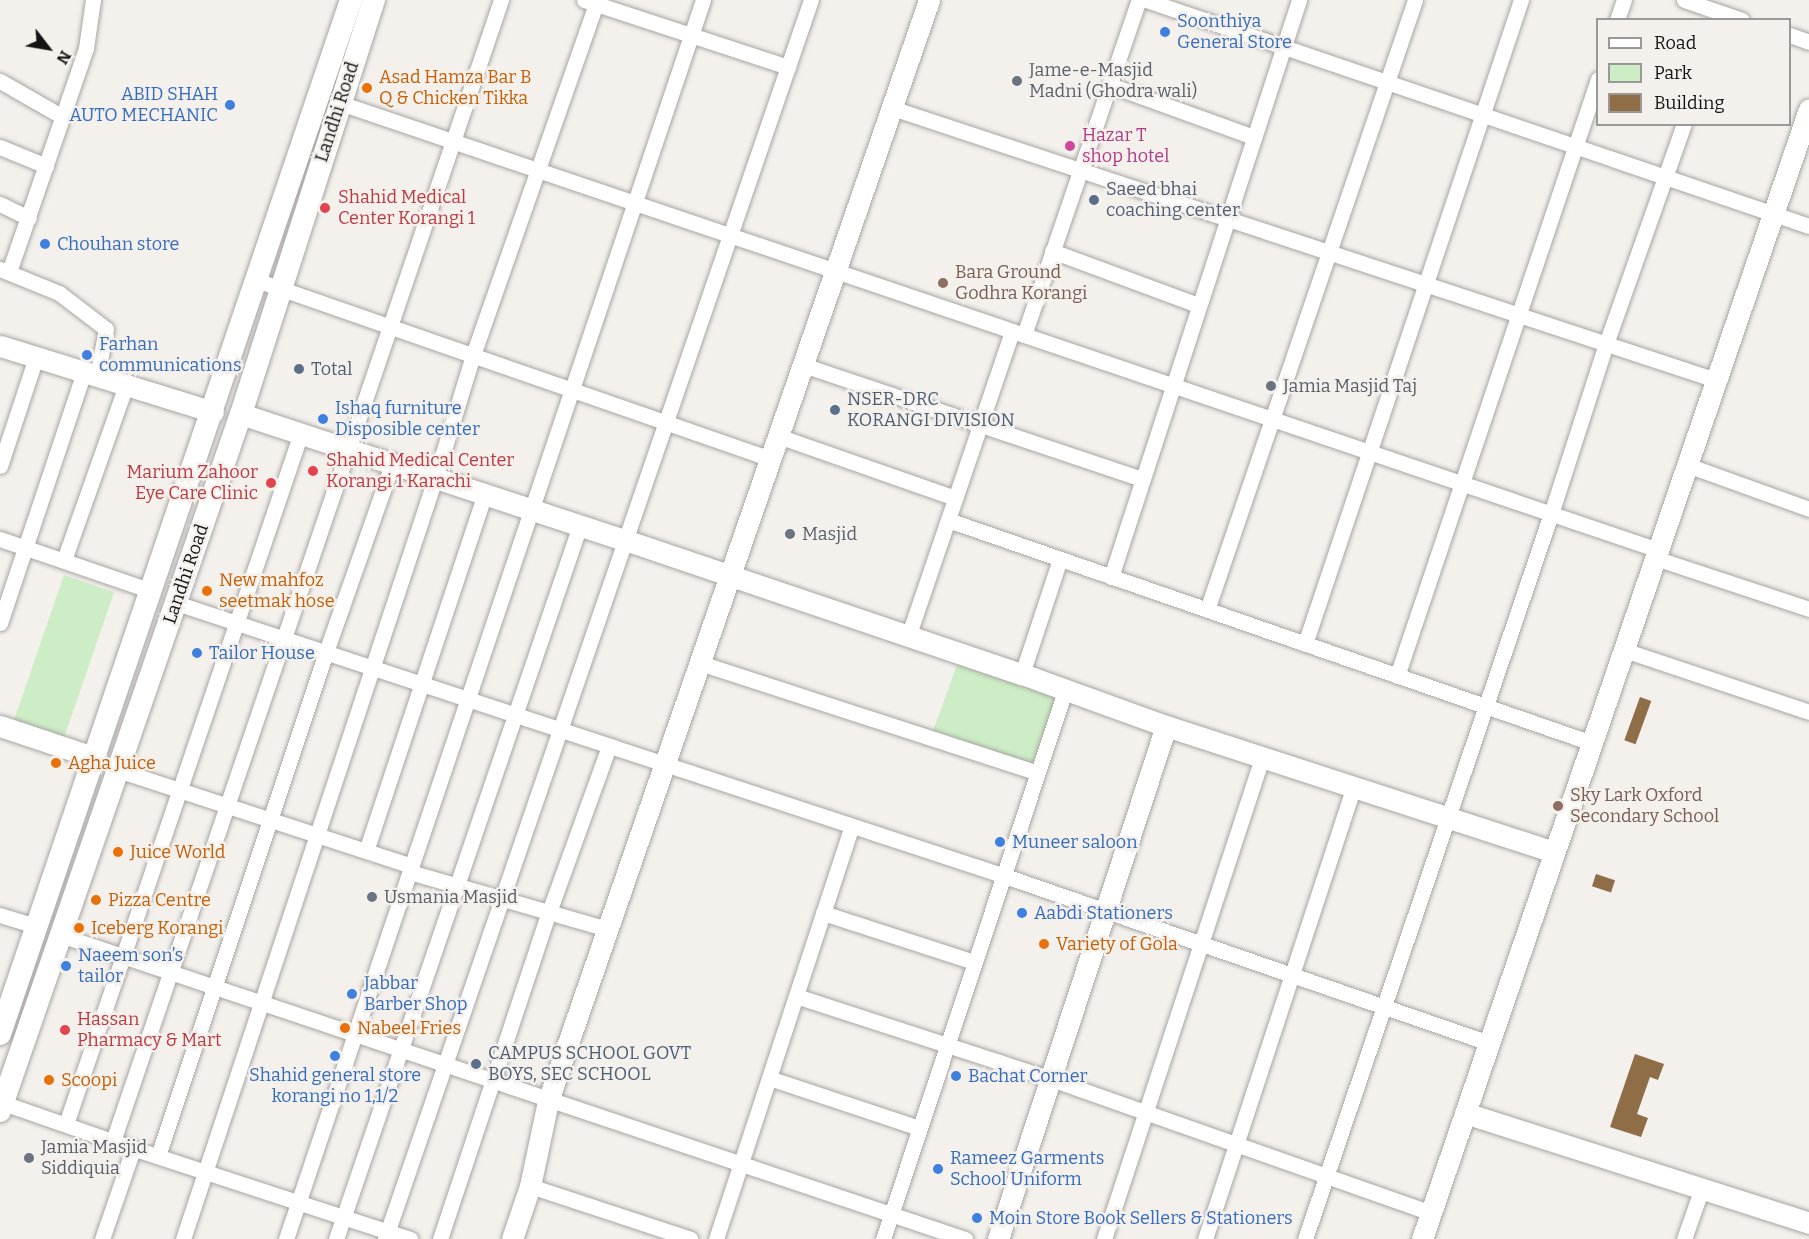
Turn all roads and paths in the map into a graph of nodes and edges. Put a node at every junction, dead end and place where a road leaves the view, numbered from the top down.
1 (93, 0) edge
2 (351, 0) edge
3 (374, 0) edge
4 (501, 0) edge
5 (703, 0) edge
6 (811, 0) edge
7 (929, 0) edge
8 (1139, 0) edge
9 (1146, 0) edge
10 (1299, 0) edge
11 (1414, 0) edge
12 (1521, 0) edge
13 (1624, 0) edge
14 (1684, 0) edge
15 (592, 1) edge
16 (1721, 16) edge
17 (1618, 18) edge
18 (691, 35) junction
19 (1791, 35) edge
20 (1809, 42) edge
21 (1284, 47) junction
22 (788, 67) junction
23 (0, 81) edge
24 (1386, 82) junction
25 (1110, 85) junction
26 (1596, 85) edge
27 (340, 103) junction
28 (892, 108) junction
29 (1809, 109) edge
30 (1483, 115) junction
31 (63, 117) junction
32 (1683, 126) edge
33 (1254, 136) junction
34 (452, 142) junction
35 (1575, 146) junction
36 (0, 147) edge
37 (1809, 148) edge
38 (46, 166) junction
39 (537, 171) junction
40 (1081, 171) junction
41 (1666, 177) junction
42 (0, 204) edge
43 (636, 204) junction
44 (1776, 207) junction
45 (29, 218) junction
46 (1227, 219) junction
47 (1809, 226) edge
48 (729, 236) junction
49 (1052, 251) junction
50 (1329, 253) junction
51 (4, 271) edge
52 (835, 272) junction
53 (256, 280) junction
54 (1426, 285) junction
55 (282, 289) junction
56 (1198, 305) junction
57 (1518, 315) junction
58 (390, 327) junction
59 (1018, 333) junction
60 (1606, 344) junction
61 (0, 346) edge
62 (472, 355) junction
63 (36, 357) junction
64 (803, 365) junction
65 (91, 374) junction
66 (1716, 380) junction
67 (126, 385) junction
68 (1172, 385) junction
69 (573, 390) junction
70 (213, 412) junction
71 (241, 414) junction
72 (1272, 419) junction
73 (665, 422) junction
74 (980, 424) junction
75 (301, 433) junction
76 (778, 436) junction
77 (349, 448) junction
78 (1370, 452) junction
79 (771, 459) junction
80 (393, 462) junction
81 (1687, 465) junction
82 (0, 466) edge
83 (436, 476) junction
84 (1142, 478) junction
85 (1462, 484) junction
86 (485, 493) junction
87 (955, 498) junction
88 (533, 509) junction
89 (1809, 509) edge
90 (1551, 514) junction
91 (948, 520) junction
92 (580, 525) junction
93 (0, 539) edge
94 (625, 540) junction
95 (25, 548) junction
96 (1657, 554) junction
97 (1060, 559) junction
98 (64, 560) junction
99 (730, 575) junction
100 (1111, 577) junction
101 (152, 591) junction
102 (176, 603) junction
103 (1809, 609) edge
104 (1207, 610) junction
105 (234, 622) junction
106 (0, 623) edge
107 (908, 637) junction
108 (284, 639) junction
109 (1305, 644) junction
110 (1624, 650) junction
111 (326, 652) junction
112 (700, 663) junction
113 (373, 667) junction
114 (1022, 674) junction
115 (1397, 676) junction
116 (421, 683) junction
117 (1065, 691) junction
118 (468, 699) junction
119 (1486, 706) junction
120 (1809, 712) edge
121 (515, 714) junction
122 (0, 726) edge
123 (1166, 726) junction
124 (560, 728) junction
125 (1592, 743) junction
126 (609, 746) junction
127 (93, 757) junction
128 (1262, 758) junction
129 (664, 765) junction
130 (117, 770) junction
131 (1036, 772) junction
132 (1354, 787) junction
133 (179, 790) junction
134 (227, 806) junction
135 (1448, 818) junction
136 (270, 820) junction
137 (852, 826) junction
138 (318, 836) junction
139 (366, 851) junction
140 (1554, 852) junction
141 (411, 869) junction
142 (1002, 875) junction
143 (456, 885) junction
144 (502, 898) junction
145 (549, 912) junction
146 (1107, 912) junction
147 (823, 913) junction
148 (0, 915) edge
149 (36, 926) junction
150 (608, 929) junction
151 (60, 935) junction
152 (1201, 945) junction
153 (122, 956) junction
154 (974, 962) junction
155 (170, 972) junction
156 (1292, 977) junction
157 (215, 987) junction
158 (796, 996) junction
159 (262, 1004) junction
160 (1383, 1009) junction
161 (0, 1034) edge
162 (355, 1035) junction
163 (1489, 1043) junction
164 (947, 1045) junction
165 (401, 1051) junction
166 (445, 1066) junction
167 (769, 1078) junction
168 (1051, 1079) junction
169 (492, 1082) junction
170 (548, 1101) junction
171 (1, 1107) edge
172 (1146, 1113) junction
173 (1465, 1113) junction
174 (66, 1124) junction
175 (920, 1128) junction
176 (113, 1141) junction
177 (1237, 1144) junction
178 (129, 1147) junction
179 (158, 1156) junction
180 (741, 1164) junction
181 (206, 1171) junction
182 (1326, 1175) junction
183 (531, 1186) junction
184 (1702, 1188) junction
185 (298, 1202) junction
186 (1431, 1213) junction
187 (891, 1214) junction
188 (344, 1216) junction
189 (1809, 1223) edge
190 (387, 1235) edge
191 (102, 1239) edge
192 (183, 1239) edge
193 (286, 1239) edge
194 (336, 1239) edge
195 (410, 1239) edge
196 (440, 1239) edge
197 (512, 1239) edge
198 (691, 1239) edge
199 (717, 1239) edge
200 (883, 1239) edge
201 (965, 1239) edge
202 (998, 1239) edge
203 (1104, 1239) edge
204 (1205, 1239) edge
205 (1305, 1239) edge
206 (1422, 1239) edge
207 (1684, 1239) edge

1 - 31 street
2 - 53 main road, Landhi Road
3 - 27 main road, Landhi Road
4 - 34 street
5 - 18 street
6 - 22 street
7 - 28 street
8 - 25 street
9 - 21 street
10 - 21 street
11 - 24 street
12 - 30 street
13 - 17 street
14 - 16 street
15 - 18 street
15 - 39 street
18 - 22 street
18 - 43 street
19 - 20 street
21 - 24 street
21 - 33 street
22 - 48 street
23 - 31 street
24 - 30 street
24 - 50 street
25 - 33 street
25 - 40 street
26 - 35 street
27 - 34 street
27 - 55 main road, Landhi Road
28 - 40 street
28 - 52 street
29 - 44 street
30 - 35 street
30 - 54 street
31 - 38 street
32 - 41 street
33 - 46 street
34 - 39 street
34 - 58 street
35 - 41 street
35 - 57 street
36 - 38 street
37 - 44 street
38 - 45 street
39 - 43 street
39 - 62 street
40 - 46 street
40 - 49 street
41 - 44 street
41 - 60 street
42 - 45 street
43 - 48 street
43 - 69 street
44 - 47 street
44 - 66 street
45 - 51 street
46 - 50 street
46 - 56 street
48 - 52 street
48 - 73 street
49 - 56 street
49 - 59 street
50 - 54 street
50 - 72 street
51 - 65 street
52 - 59 street
52 - 64 street
53 - 55 street
53 - 70 main road, Landhi Road
54 - 57 street
54 - 78 street
55 - 58 street
55 - 71 main road, Landhi Road
56 - 68 street
57 - 60 street
57 - 85 street
58 - 62 street
58 - 77 street
59 - 68 street
59 - 74 street
60 - 66 street
60 - 90 street
61 - 63 street
62 - 69 street
62 - 83 street
63 - 65 street
63 - 82 street
64 - 74 street
64 - 76 street
65 - 67 street
65 - 95 street
66 - 81 street
67 - 70 street
67 - 98 street
68 - 72 street
68 - 84 street
69 - 73 street
69 - 88 street
70 - 101 main road, Landhi Road
71 - 75 street
71 - 102 main road, Landhi Road
72 - 78 street
72 - 104 street
73 - 79 street
73 - 94 street
74 - 84 street
74 - 87 street
75 - 77 street
75 - 105 street
76 - 79 street
76 - 87 street
77 - 80 street
77 - 108 street
78 - 85 street
78 - 109 street
79 - 99 street
80 - 83 street
80 - 111 street
81 - 89 street
81 - 96 street
83 - 86 street
83 - 113 street
84 - 100 street
85 - 90 street
85 - 115 street
86 - 88 street
86 - 116 street
87 - 91 street
88 - 92 street
88 - 118 street
90 - 96 street
90 - 119 street
91 - 97 street
91 - 107 street
92 - 94 street
92 - 121 street
93 - 95 street
94 - 99 street
94 - 124 street
95 - 98 street
95 - 106 street
96 - 103 street
96 - 110 street
97 - 100 street
97 - 114 street
98 - 101 street
99 - 107 street
99 - 112 street
100 - 104 street
101 - 127 main road, Landhi Road
102 - 105 street
102 - 130 main road, Landhi Road
104 - 109 street
105 - 108 street
105 - 133 street
107 - 114 street
108 - 111 street
108 - 134 street
109 - 115 street
110 - 120 street
110 - 125 street
111 - 113 street
111 - 136 street
112 - 129 street
112 - 131 street
113 - 116 street
113 - 138 street
114 - 117 street
115 - 119 street
116 - 118 street
116 - 139 street
117 - 123 street
117 - 131 street
118 - 121 street
118 - 141 street
119 - 125 street
119 - 135 street
121 - 124 street
121 - 143 street
122 - 127 street
123 - 128 street
123 - 146 street
124 - 126 street
124 - 144 street
125 - 140 street
126 - 129 street
126 - 145 street
127 - 149 main road, Landhi Road
128 - 132 street
128 - 152 street
129 - 137 street
129 - 150 street
130 - 133 street
130 - 151 main road, Landhi Road
131 - 142 street
132 - 135 street
132 - 156 street
133 - 134 street
133 - 153 street
134 - 136 street
134 - 155 street
135 - 140 street
135 - 160 street
136 - 138 street
136 - 157 street
137 - 142 street
137 - 147 street
138 - 139 street
138 - 159 street
139 - 141 street
140 - 163 street
141 - 143 street
141 - 162 street
142 - 146 street
142 - 154 street
143 - 144 street
143 - 165 street
144 - 145 street
144 - 166 street
145 - 150 street
145 - 169 street
146 - 152 street
146 - 168 street
147 - 154 street
147 - 158 street
148 - 149 street
149 - 161 main road, Landhi Road
150 - 170 street
151 - 153 street
151 - 171 main road, Landhi Road
152 - 156 street
152 - 172 street
153 - 155 street
153 - 174 street
154 - 164 street
155 - 157 street
155 - 176 street
156 - 160 street
156 - 177 street
157 - 159 street
157 - 179 street
158 - 164 street
158 - 167 street
159 - 162 street
159 - 181 street
160 - 163 street
160 - 182 street
162 - 165 street
162 - 185 street
163 - 173 street
164 - 168 street
164 - 175 street
165 - 166 street
165 - 188 street
166 - 169 street
166 - 190 street
167 - 175 street
167 - 180 street
168 - 172 street
168 - 202 street
169 - 170 street
169 - 196 street
170 - 180 street
170 - 183 street
171 - 174 street
172 - 177 street
172 - 203 street
173 - 184 street
173 - 186 street
174 - 176 street
175 - 187 street
176 - 178 street
177 - 182 street
177 - 204 street
178 - 179 street
178 - 191 street
179 - 181 street
180 - 187 street
180 - 199 street
181 - 185 street
181 - 192 street
182 - 186 street
182 - 205 street
183 - 197 street
183 - 198 street
184 - 189 street
184 - 207 street
185 - 188 street
185 - 193 street
186 - 206 street
187 - 200 street
187 - 201 street
188 - 190 street
188 - 194 street
190 - 195 street

